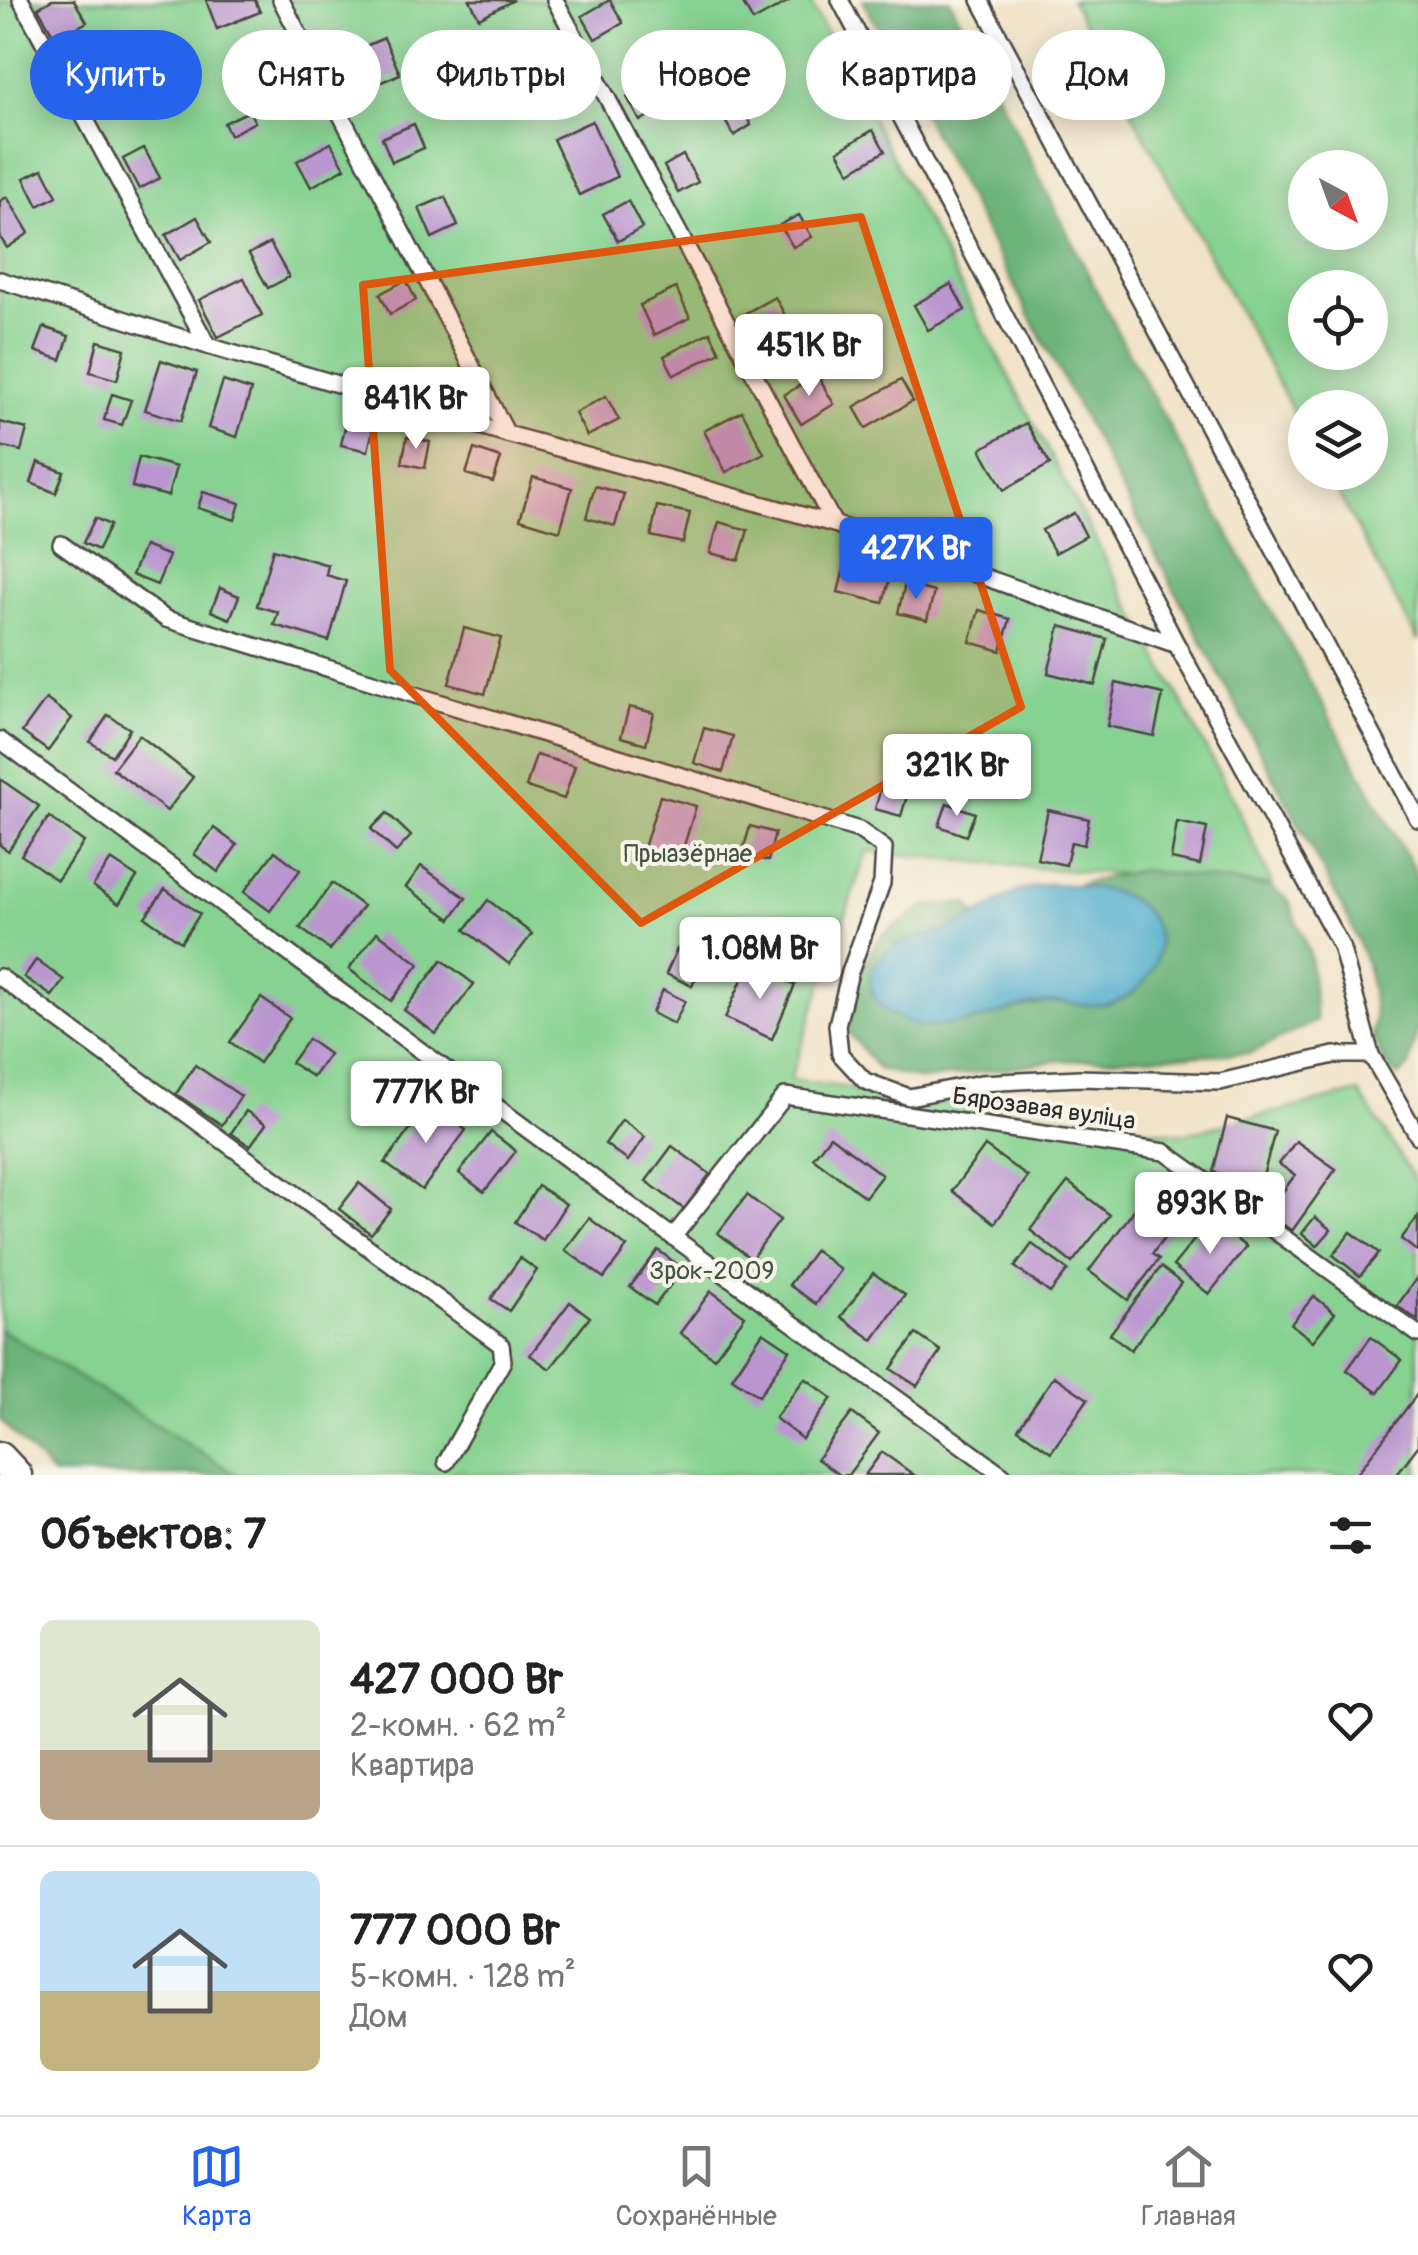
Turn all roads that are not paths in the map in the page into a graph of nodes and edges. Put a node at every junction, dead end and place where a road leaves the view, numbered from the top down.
1 (21, 0) edge
2 (281, 0) edge
3 (555, 0) edge
4 (840, 0) edge
5 (980, 0) edge
6 (0, 280) edge
7 (208, 346) junction
8 (507, 434) junction
9 (834, 524) junction
10 (61, 544) dead end
11 (1178, 645) junction
12 (0, 740) edge
13 (1418, 818) edge
14 (0, 976) edge
15 (1370, 1055) junction
16 (1418, 1136) edge
17 (673, 1237) junction
18 (1418, 1334) edge
19 (0, 1458) edge
20 (446, 1462) dead end
21 (16, 1475) edge
22 (1003, 1475) edge

1 - 7 lane
2 - 8 lane
3 - 9 lane
4 - 11 lane
5 - 13 lane
6 - 7 lane
7 - 8 lane
8 - 9 lane
9 - 11 lane
10 - 15 lane
11 - 15 lane
12 - 17 lane
14 - 20 lane
15 - 16 lane
17 - 18 lane, Бярозавая вуліца
17 - 22 lane
19 - 21 street

